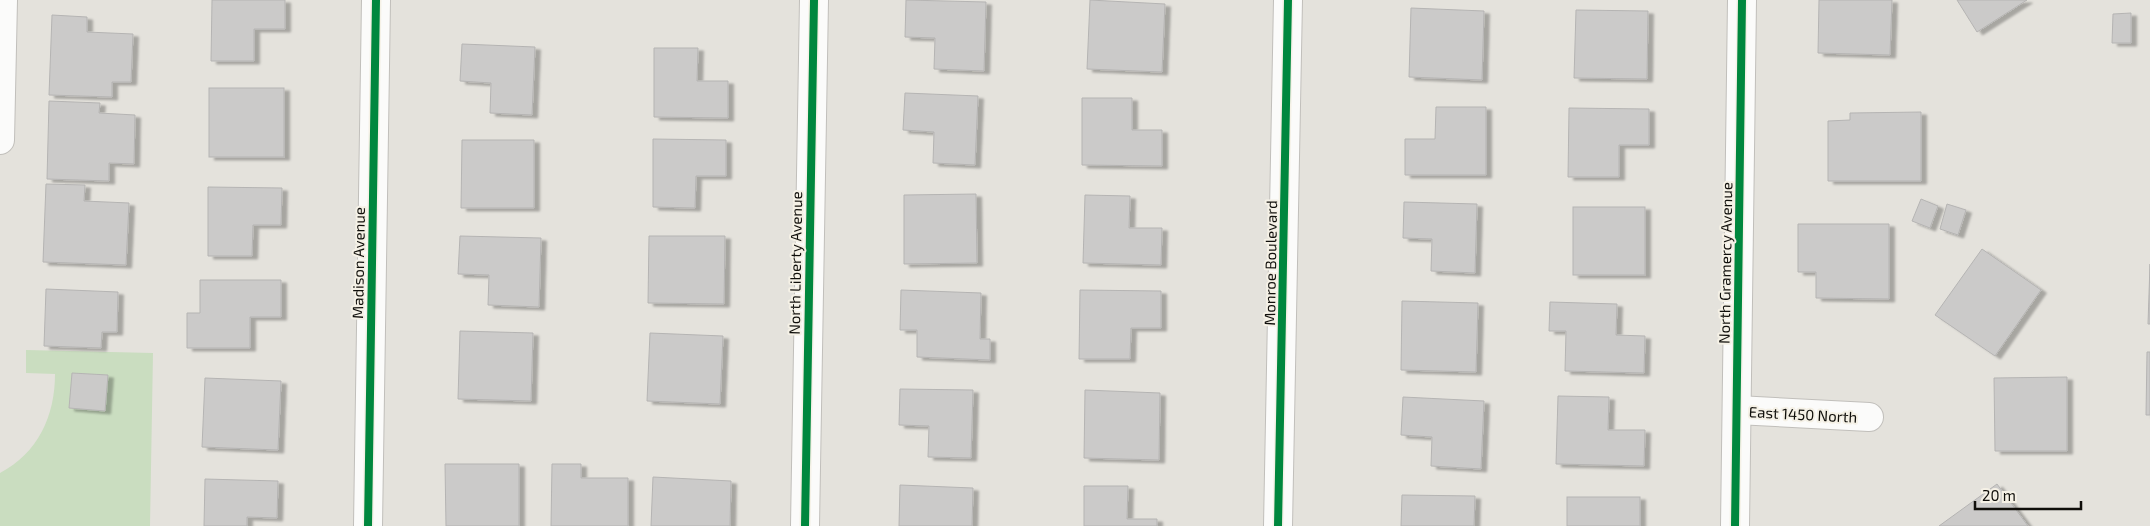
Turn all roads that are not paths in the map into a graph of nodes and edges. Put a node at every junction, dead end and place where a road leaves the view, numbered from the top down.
1 (3, 0) edge
2 (376, 0) edge
3 (814, 0) edge
4 (1288, 0) edge
5 (1742, 0) edge
6 (0, 140) edge
7 (1737, 410) junction
8 (1869, 417) dead end
9 (368, 526) edge
10 (804, 526) edge
11 (1278, 526) edge
12 (1735, 526) edge

1 - 6 street
2 - 9 street, Madison Avenue
3 - 10 street, North Liberty Avenue
4 - 11 street, Monroe Boulevard
5 - 7 street, North Gramercy Avenue
7 - 8 street, East 1450 North
7 - 12 street, North Gramercy Avenue

